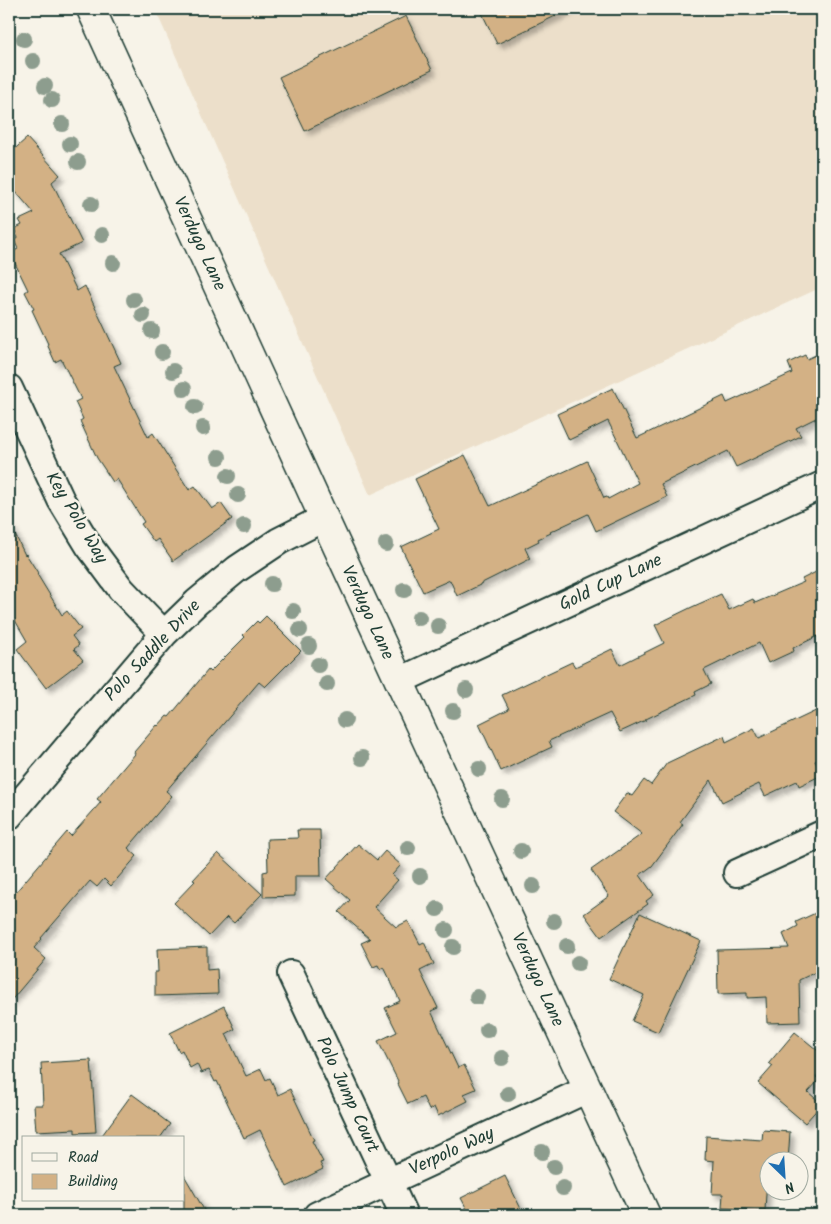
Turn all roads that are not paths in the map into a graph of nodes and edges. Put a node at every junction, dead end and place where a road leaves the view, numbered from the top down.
1 (91, 9) edge
2 (9, 388) edge
3 (822, 485) edge
4 (324, 518) junction
5 (164, 634) junction
6 (399, 681) junction
7 (9, 816) edge
8 (822, 834) edge
9 (736, 873) dead end
10 (291, 974) dead end
11 (588, 1089) junction
12 (388, 1182) junction
13 (317, 1215) edge
14 (404, 1215) edge
15 (646, 1215) edge

1 - 4 street, Verdugo Lane
2 - 5 street, Key Polo Way
3 - 6 street, Gold Cup Lane
4 - 5 street, Polo Saddle Drive
4 - 6 street, Verdugo Lane
5 - 7 street, Polo Saddle Drive
6 - 11 street, Verdugo Lane
8 - 9 street
10 - 12 street, Polo Jump Court
11 - 12 street, Verpolo Way
11 - 15 street, Verdugo Lane
12 - 13 street, Verpolo Way
12 - 14 street, Polo Jump Court

